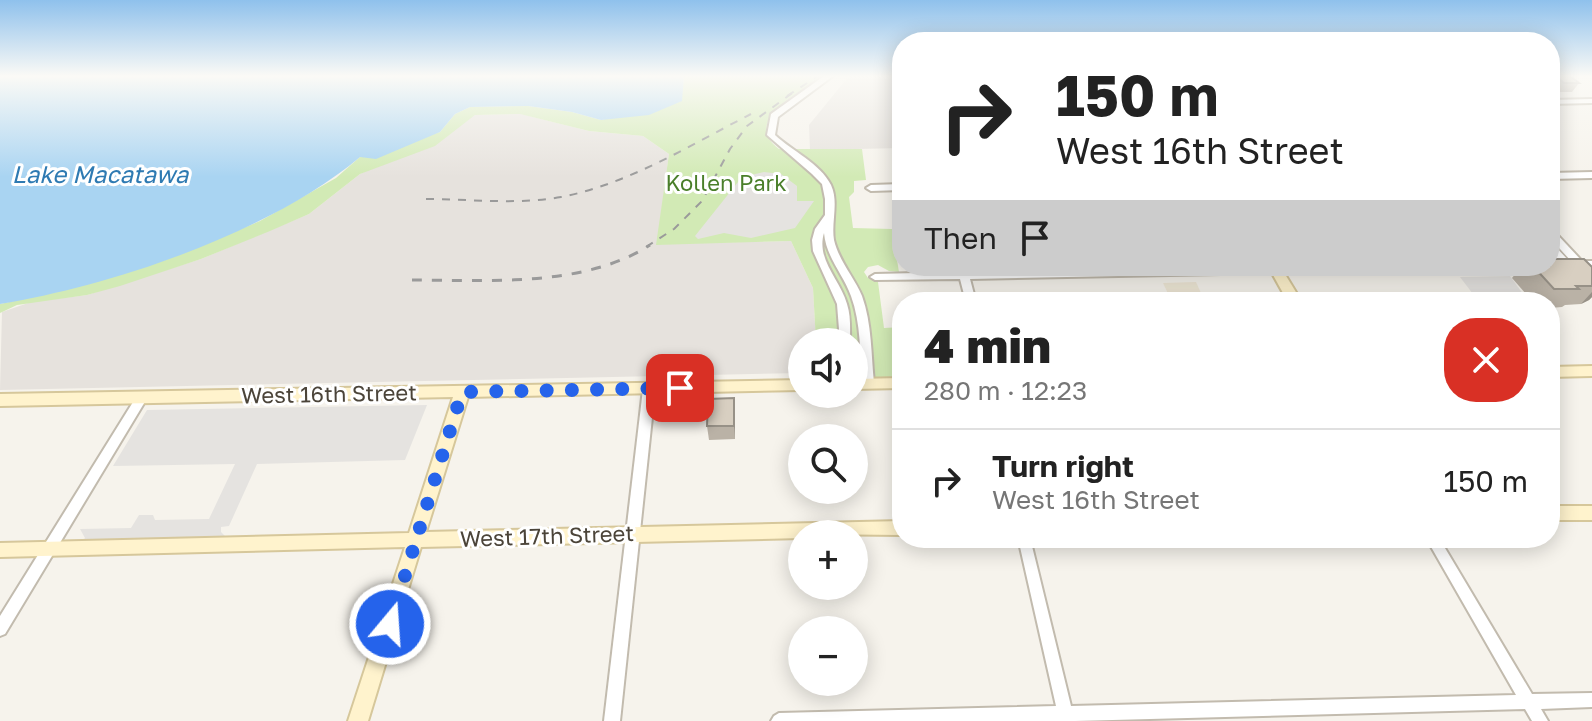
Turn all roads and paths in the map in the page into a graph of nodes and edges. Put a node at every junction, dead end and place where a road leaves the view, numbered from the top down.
1 (783, 110) edge
2 (1592, 175) edge
3 (1560, 176) edge
4 (892, 187) edge
5 (871, 188) dead end
6 (828, 217) junction
7 (1560, 243) edge
8 (1560, 257) edge
9 (1579, 264) junction
10 (1592, 264) edge
11 (1560, 265) edge
12 (1567, 265) junction
13 (892, 276) edge
14 (875, 277) dead end
15 (1592, 278) edge
16 (1592, 293) edge
17 (844, 328) edge
18 (861, 328) edge
19 (1592, 371) edge
20 (1560, 372) edge
21 (892, 383) edge
22 (868, 384) edge
23 (788, 385) edge
24 (649, 389) junction
25 (462, 392) junction
26 (142, 397) junction
27 (0, 400) edge
28 (1560, 513) edge
29 (1592, 513) edge
30 (892, 528) edge
31 (633, 533) junction
32 (417, 541) junction
33 (48, 548) junction
34 (1026, 548) edge
35 (1438, 548) edge
36 (0, 550) edge
37 (0, 629) edge
38 (1592, 700) edge
39 (1529, 701) junction
40 (1066, 717) edge
41 (358, 721) edge
42 (612, 721) edge
43 (779, 721) edge
44 (1540, 721) edge

1 - 6 street
2 - 3 street
4 - 5 street
6 - 17 street
6 - 18 street
7 - 9 street
8 - 12 street
9 - 10 street
9 - 12 street
9 - 15 street
11 - 12 street
12 - 16 street
13 - 14 street
19 - 20 street
21 - 22 street
23 - 24 street, West 16th Street
24 - 25 street, West 16th Street
24 - 31 street
25 - 26 street, West 16th Street
25 - 32 street
26 - 27 street, West 16th Street
26 - 33 street
28 - 29 street
30 - 31 street, West 17th Street
31 - 32 street, West 17th Street
31 - 42 street
32 - 33 street, West 17th Street
32 - 41 street
33 - 36 street, West 17th Street
33 - 37 street
34 - 40 street
35 - 39 street
38 - 39 street
39 - 40 street
39 - 44 street
40 - 43 street

